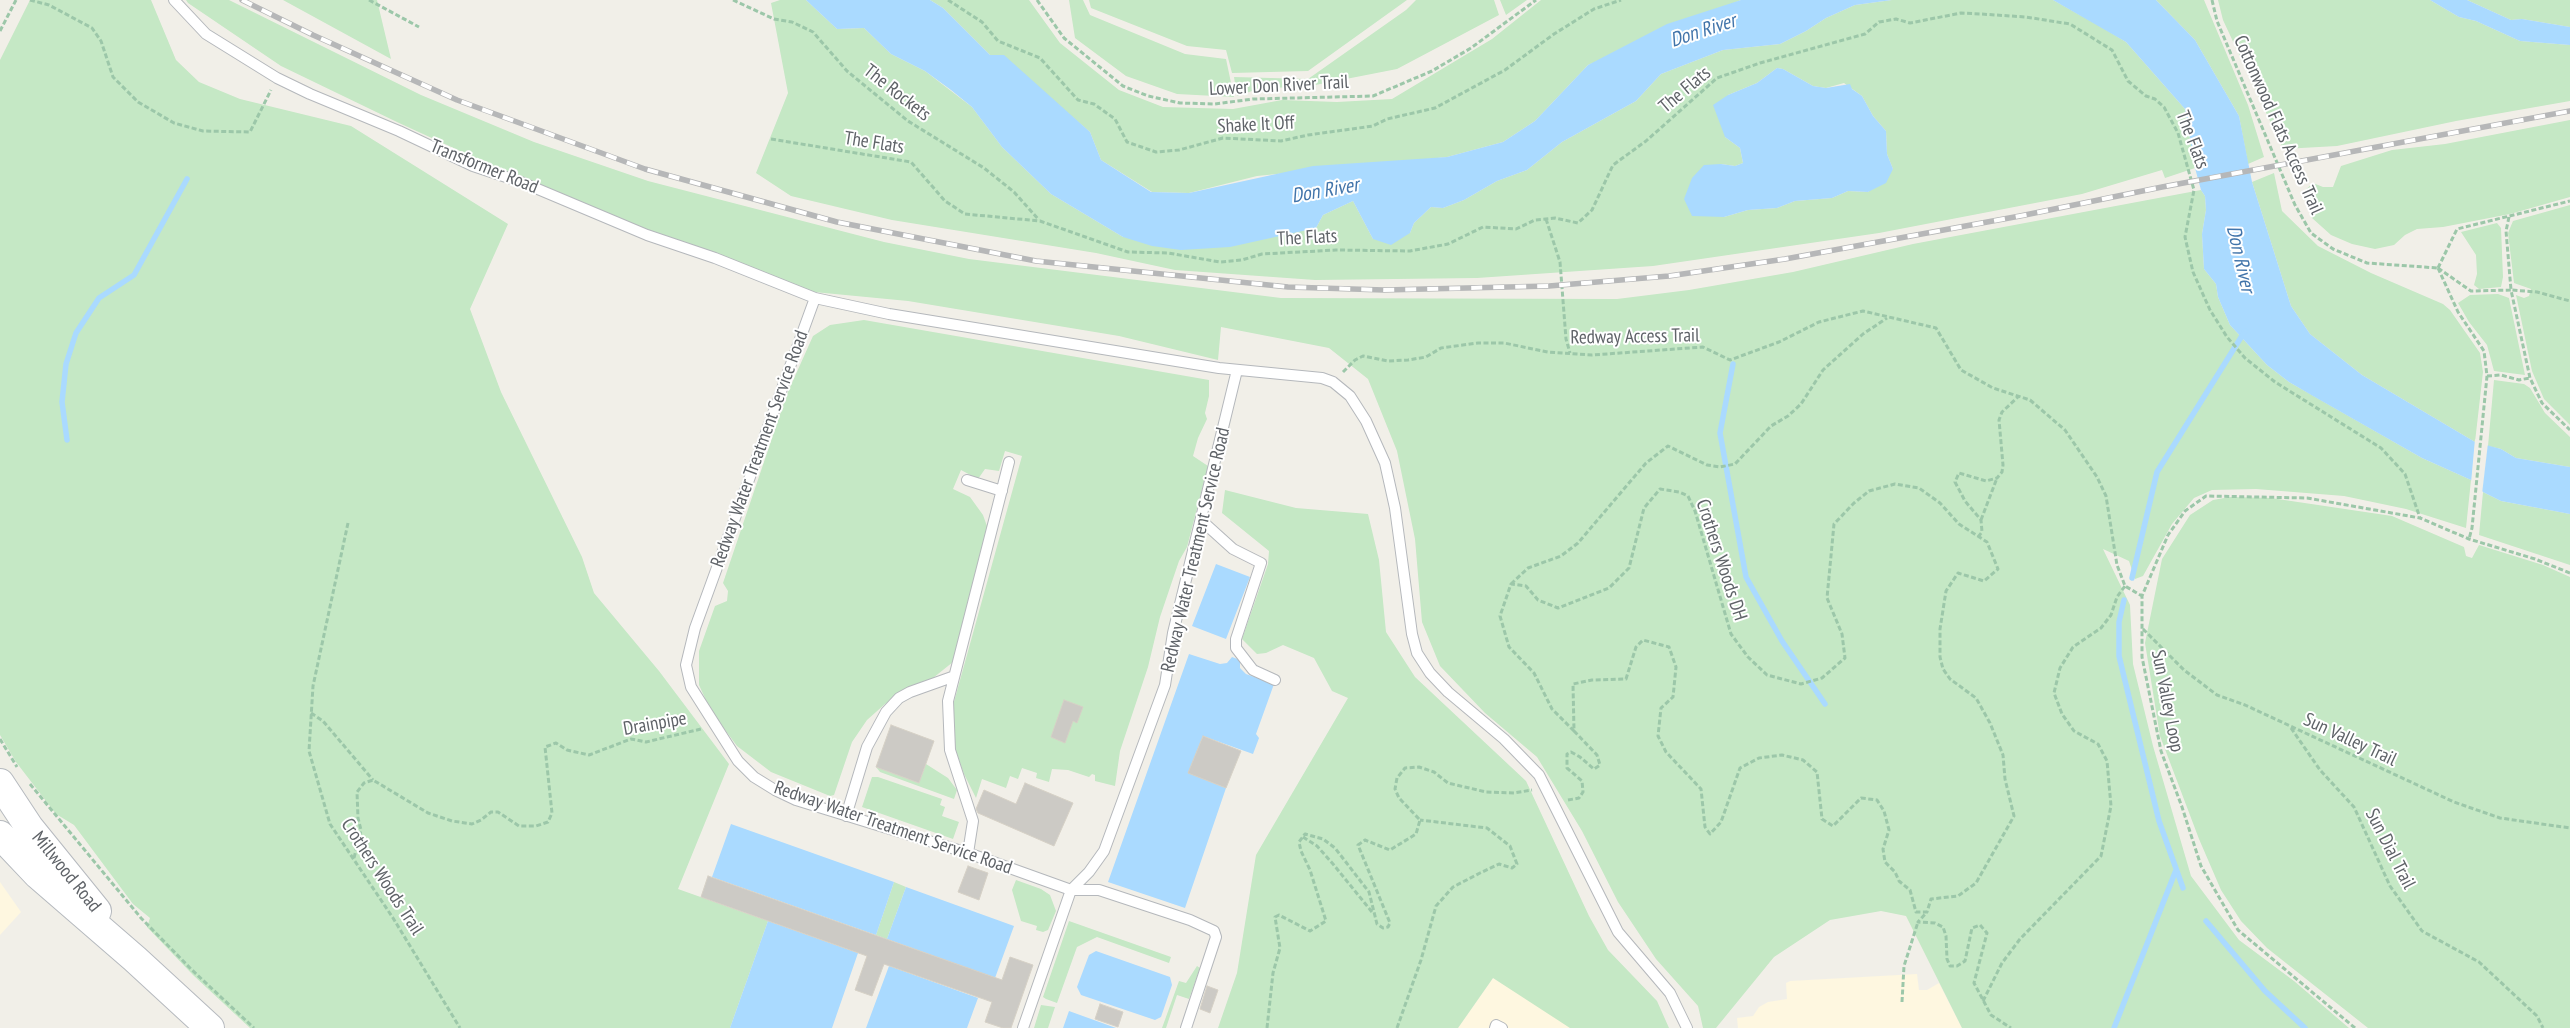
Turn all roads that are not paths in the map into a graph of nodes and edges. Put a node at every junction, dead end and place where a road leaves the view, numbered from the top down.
1 (174, 0) edge
2 (814, 298) junction
3 (1237, 370) junction
4 (1009, 462) dead end
5 (967, 480) dead end
6 (1002, 491) junction
7 (1202, 521) junction
8 (952, 677) junction
9 (1276, 680) dead end
10 (15, 777) edge
11 (846, 816) junction
12 (0, 835) edge
13 (968, 853) junction
14 (1071, 890) junction
15 (135, 959) junction
16 (210, 1028) edge
17 (1023, 1028) edge
18 (1186, 1028) edge
19 (1495, 1028) edge
20 (1502, 1028) edge
21 (1687, 1028) edge

1 - 2 lane, Transformer Road
2 - 3 lane
2 - 11 lane, Redway Water Treatment Service Road
3 - 7 lane, Redway Water Treatment Service Road
3 - 21 lane
4 - 6 lane
5 - 6 lane
6 - 8 lane
7 - 9 lane
7 - 14 lane, Redway Water Treatment Service Road
8 - 11 lane
8 - 13 lane
10 - 15 main road, Millwood Road
11 - 13 lane, Redway Water Treatment Service Road
12 - 15 main road, Millwood Road
13 - 14 lane, Redway Water Treatment Service Road
14 - 17 lane
14 - 18 lane
15 - 16 main road, Millwood Road
19 - 20 lane

